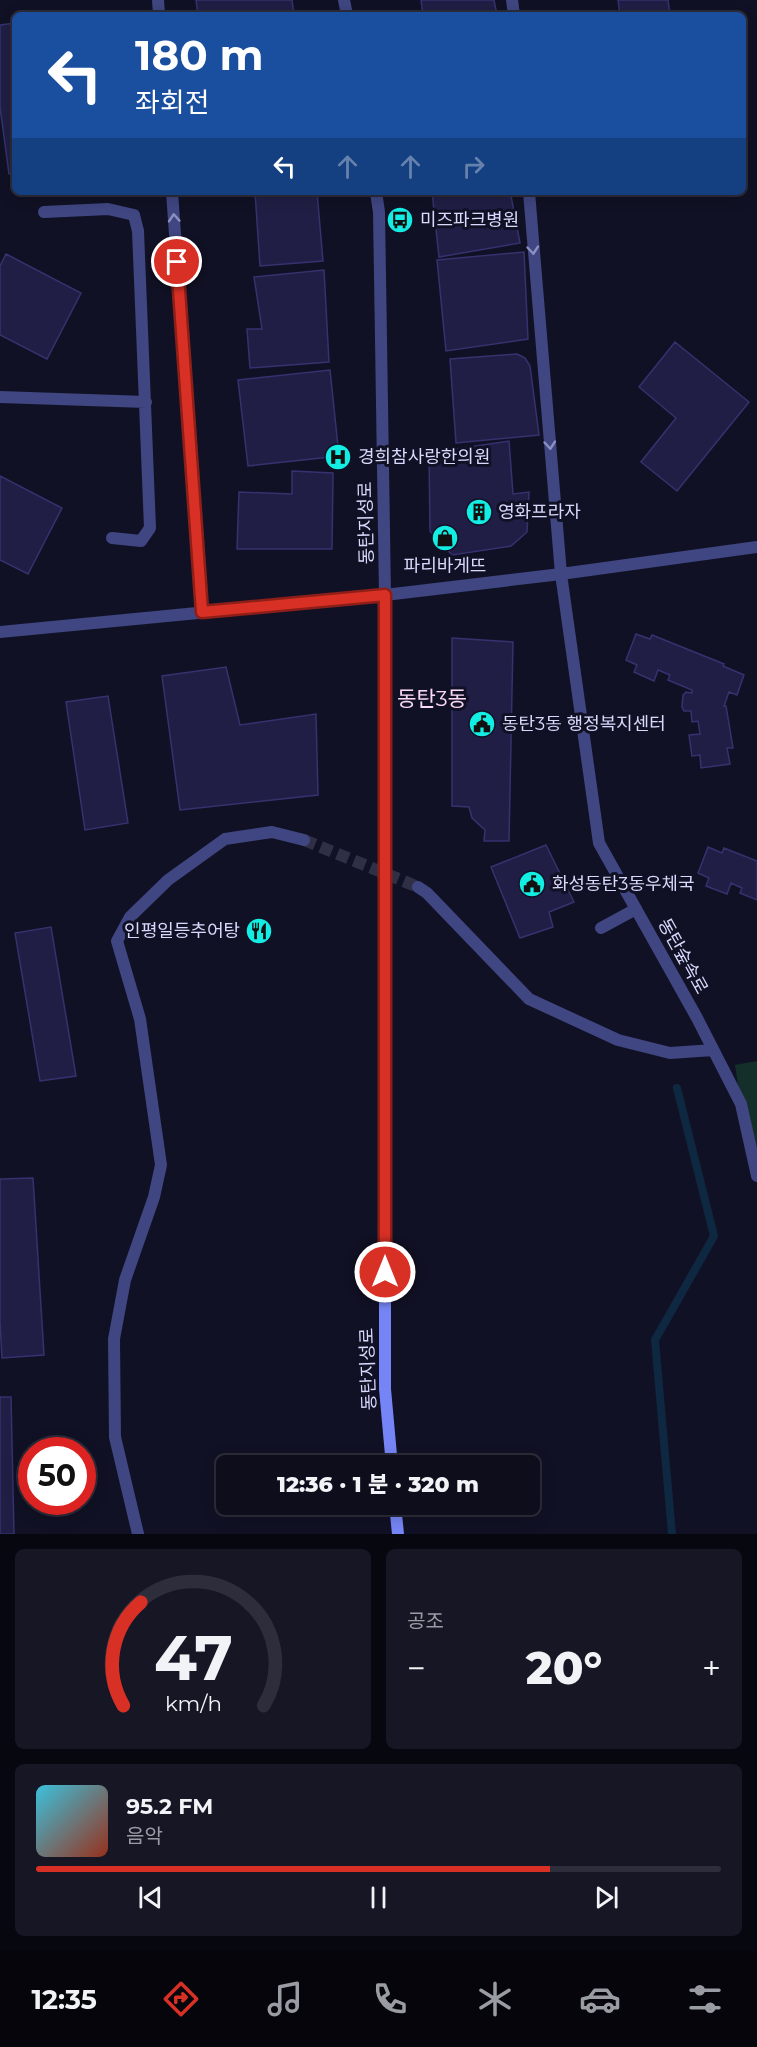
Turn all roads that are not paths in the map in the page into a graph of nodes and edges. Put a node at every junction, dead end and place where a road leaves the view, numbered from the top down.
1 (172, 195) edge
2 (376, 195) edge
3 (529, 195) edge
4 (44, 212) dead end
5 (0, 397) edge
6 (146, 402) junction
7 (112, 538) dead end
8 (757, 547) edge
9 (561, 574) junction
10 (385, 595) junction
11 (202, 612) junction
12 (0, 632) edge
13 (304, 840) tunnel mouth
14 (418, 887) tunnel mouth
15 (636, 909) junction
16 (601, 928) dead end
17 (713, 1050) junction
18 (757, 1176) edge
19 (391, 1455) edge
20 (396, 1515) edge
21 (138, 1534) edge
22 (398, 1534) edge

11 -> 1 street
2 - 10 street, 동탄지성로
3 -> 9 street, 동탄숲속로
4 - 6 street
5 - 6 street
6 - 7 street
8 - 9 street
9 - 10 street
9 - 15 street, 동탄숲속로
10 - 11 street
10 - 19 main road, 동탄지성로
11 - 12 street
13 - 21 street
14 - 17 street
15 - 16 street
15 - 17 street, 동탄숲속로
17 - 18 street, 동탄숲속로
20 - 22 main road

